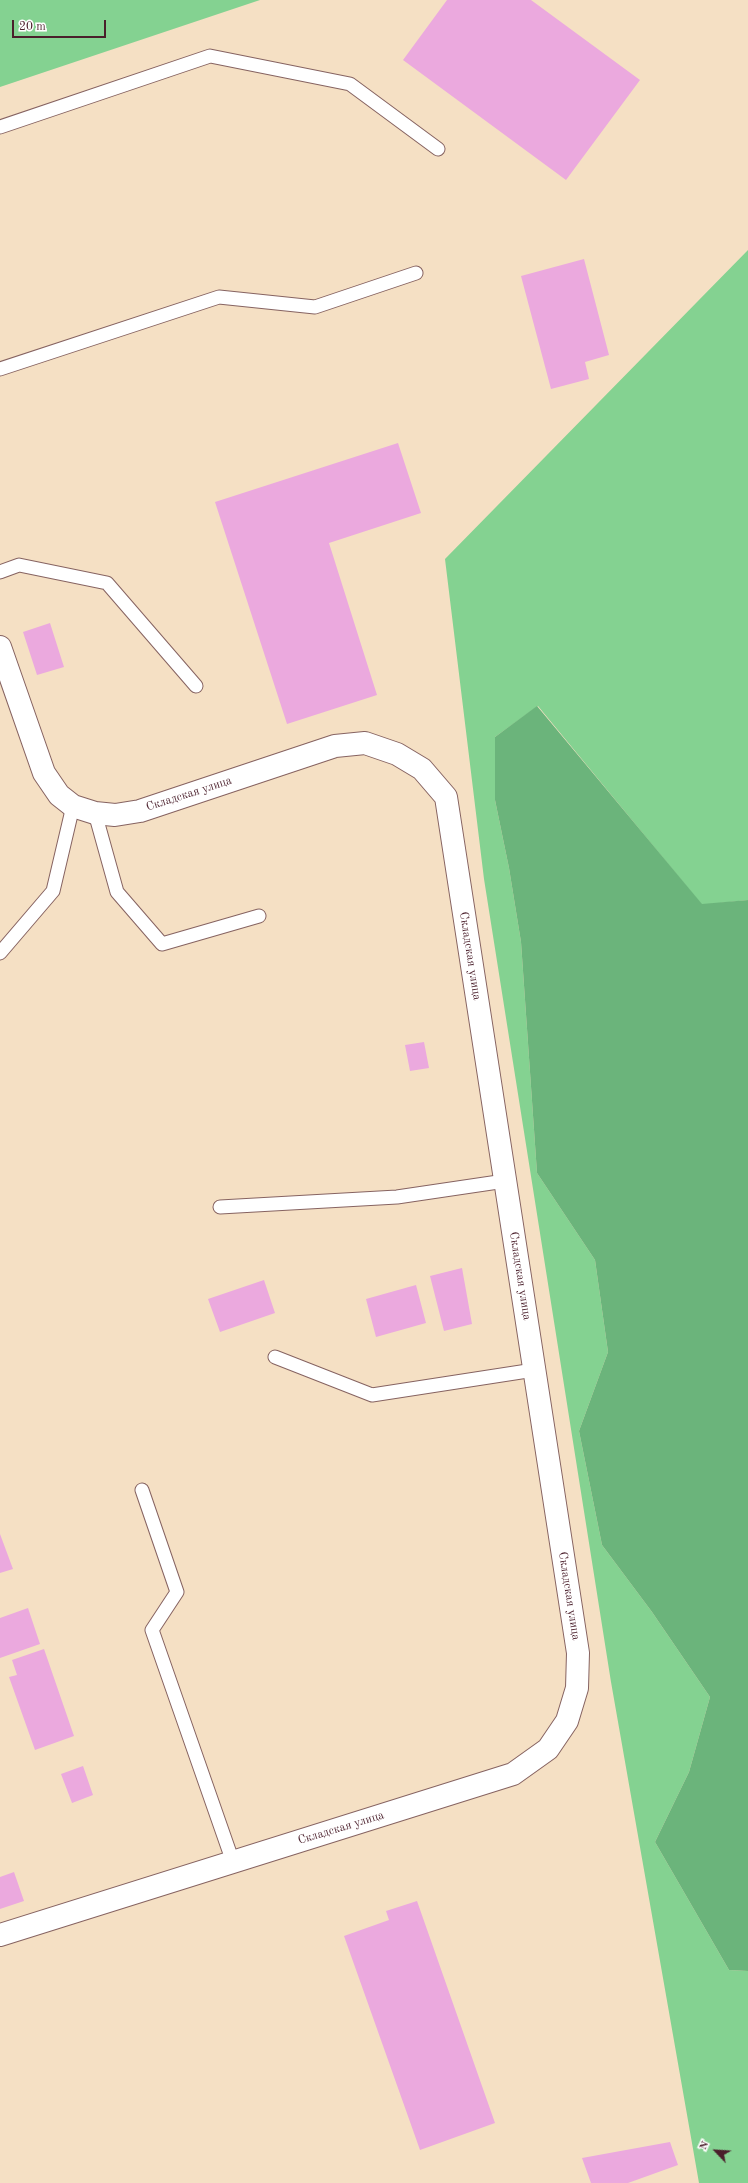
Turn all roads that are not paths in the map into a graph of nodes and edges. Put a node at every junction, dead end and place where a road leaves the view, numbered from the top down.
1 (0, 127) edge
2 (438, 149) dead end
3 (416, 273) dead end
4 (0, 369) edge
5 (0, 572) edge
6 (0, 647) edge
7 (196, 686) dead end
8 (73, 806) junction
9 (95, 813) junction
10 (259, 916) dead end
11 (0, 953) edge
12 (505, 1181) junction
13 (220, 1207) dead end
14 (275, 1357) dead end
15 (534, 1370) junction
16 (142, 1490) dead end
17 (233, 1862) junction
18 (0, 1935) edge

1 - 2 lane
3 - 4 lane
5 - 7 lane
6 - 8 street, Складская улица
8 - 9 street, Складская улица
8 - 11 lane
9 - 10 lane
9 - 12 street, Складская улица
12 - 13 lane
12 - 15 street, Складская улица
14 - 15 lane
15 - 17 street, Складская улица
16 - 17 lane
17 - 18 street, Складская улица

